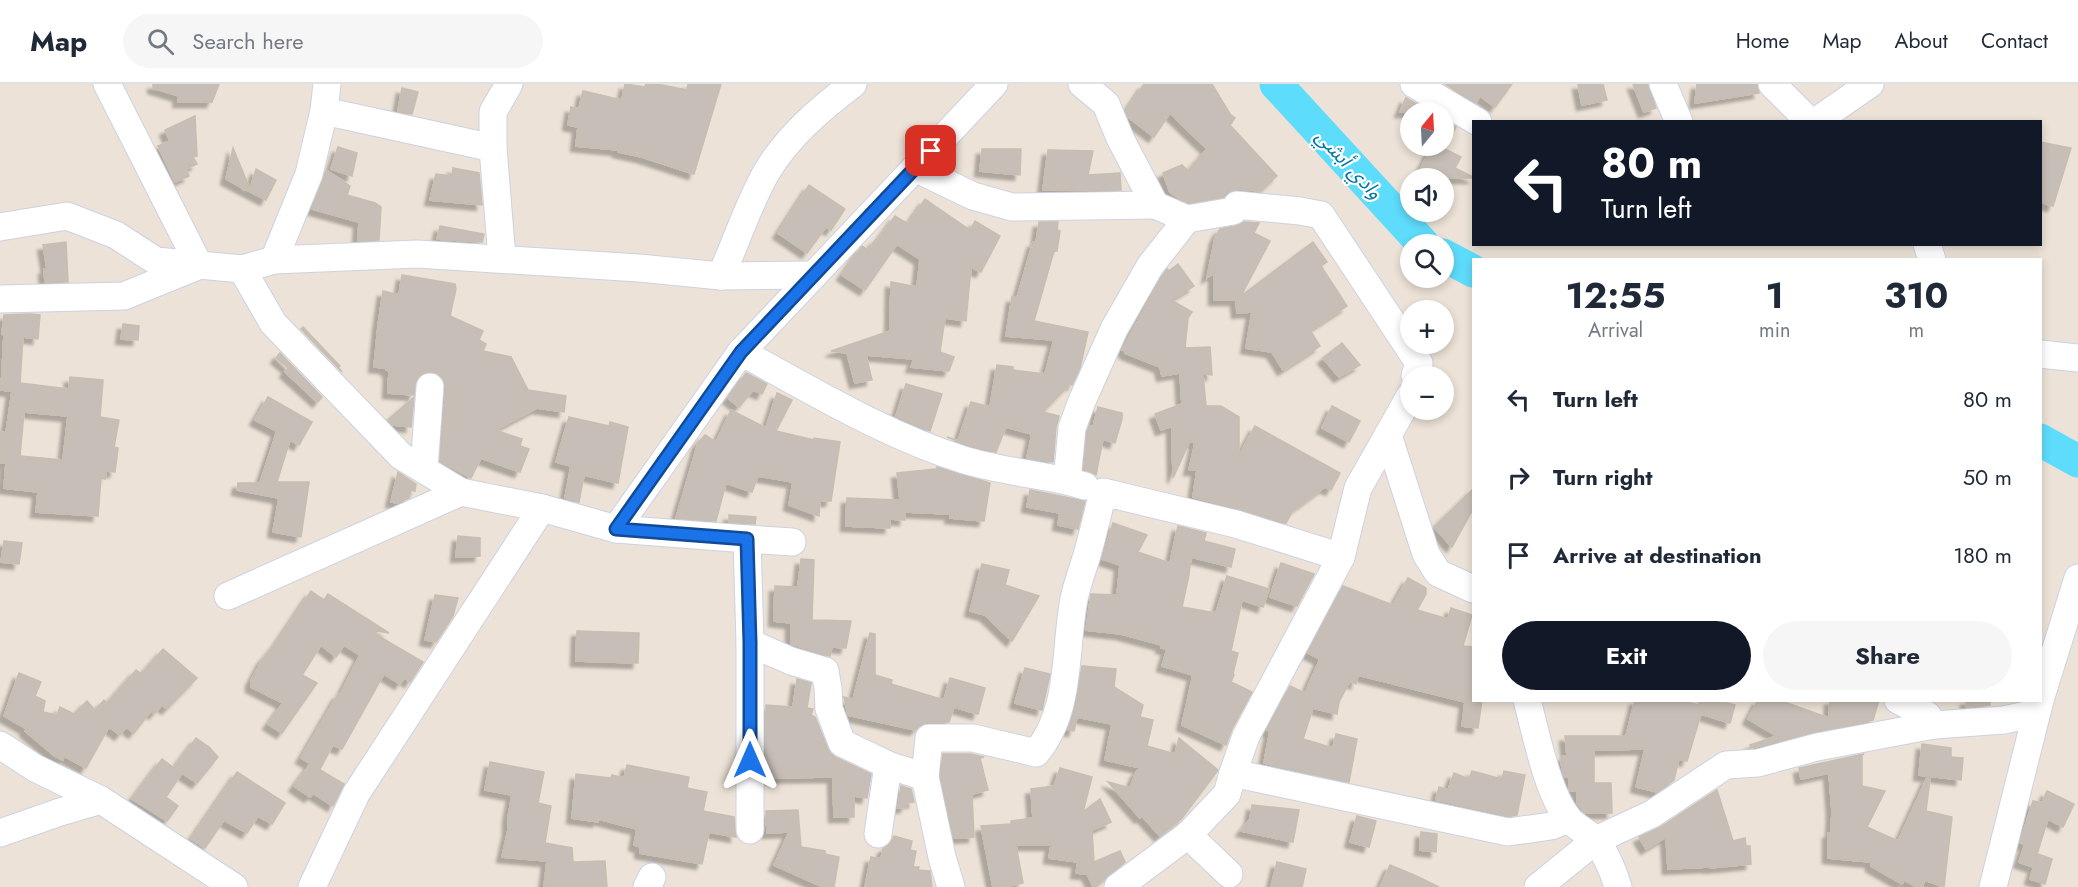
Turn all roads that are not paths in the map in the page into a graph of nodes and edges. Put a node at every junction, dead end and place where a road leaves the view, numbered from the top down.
1 (107, 84) edge
2 (327, 84) edge
3 (509, 84) edge
4 (853, 84) edge
5 (994, 84) edge
6 (1082, 84) edge
7 (1663, 84) edge
8 (1772, 84) edge
9 (1870, 84) edge
10 (1426, 87) edge
11 (324, 111) junction
12 (1475, 120) edge
13 (1678, 120) edge
14 (1808, 120) edge
15 (1818, 120) edge
16 (493, 148) junction
17 (915, 168) junction
18 (1155, 205) junction
19 (1187, 219) junction
20 (0, 227) edge
21 (502, 258) junction
22 (274, 260) junction
23 (199, 265) junction
24 (242, 269) junction
25 (814, 275) junction
26 (722, 276) junction
27 (0, 299) edge
28 (741, 352) junction
29 (2042, 354) edge
30 (2078, 358) edge
31 (1418, 366) edge
32 (430, 387) dead end
33 (1400, 414) edge
34 (1388, 435) junction
35 (424, 469) junction
36 (1067, 480) junction
37 (461, 492) junction
38 (1103, 492) junction
39 (542, 508) junction
40 (616, 529) junction
41 (747, 539) junction
42 (792, 542) dead end
43 (1341, 557) junction
44 (2078, 578) edge
45 (1472, 589) edge
46 (228, 596) dead end
47 (750, 643) junction
48 (2042, 694) edge
49 (1527, 702) edge
50 (1902, 702) edge
51 (2039, 704) edge
52 (1934, 725) junction
53 (0, 744) edge
54 (888, 765) junction
55 (1233, 772) junction
56 (925, 777) junction
57 (101, 800) junction
58 (1568, 819) junction
59 (750, 830) dead end
60 (0, 832) edge
61 (878, 834) dead end
62 (1188, 835) junction
63 (1596, 840) junction
64 (1229, 874) dead end
65 (234, 887) edge
66 (312, 887) edge
67 (951, 887) edge
68 (1118, 887) edge
69 (1538, 887) edge
70 (1618, 887) edge
71 (1994, 887) edge

1 - 23 street
2 - 11 street
3 - 16 street
4 - 26 street
5 - 17 street
6 - 18 street
7 - 13 street
8 - 14 street
9 - 15 street
10 - 12 street
11 - 16 street
11 - 22 street
16 - 21 street
17 - 18 street
17 - 25 street
18 - 19 street
19 - 31 street
19 - 36 street
20 - 23 street
21 - 22 street
21 - 26 street
22 - 24 street
23 - 24 street
23 - 27 street
24 - 35 street
25 - 26 street
25 - 28 street
28 - 36 street
28 - 40 street
29 - 30 street
32 - 35 street
33 - 34 street
34 - 43 street
34 - 45 street
35 - 37 street
36 - 38 street
37 - 39 street
37 - 46 street
38 - 43 street
38 - 56 street
39 - 40 street
39 - 66 street
40 - 41 street
41 - 42 street
41 - 47 street
43 - 55 street
44 - 48 street
47 - 54 street
47 - 59 street
49 - 58 street
50 - 52 street
51 - 52 street
51 - 71 street
52 - 63 street
53 - 57 street
54 - 56 street
54 - 61 street
55 - 58 street
55 - 62 street
56 - 67 street
57 - 60 street
57 - 65 street
58 - 63 street
62 - 64 street
62 - 68 street
63 - 69 street
63 - 70 street

